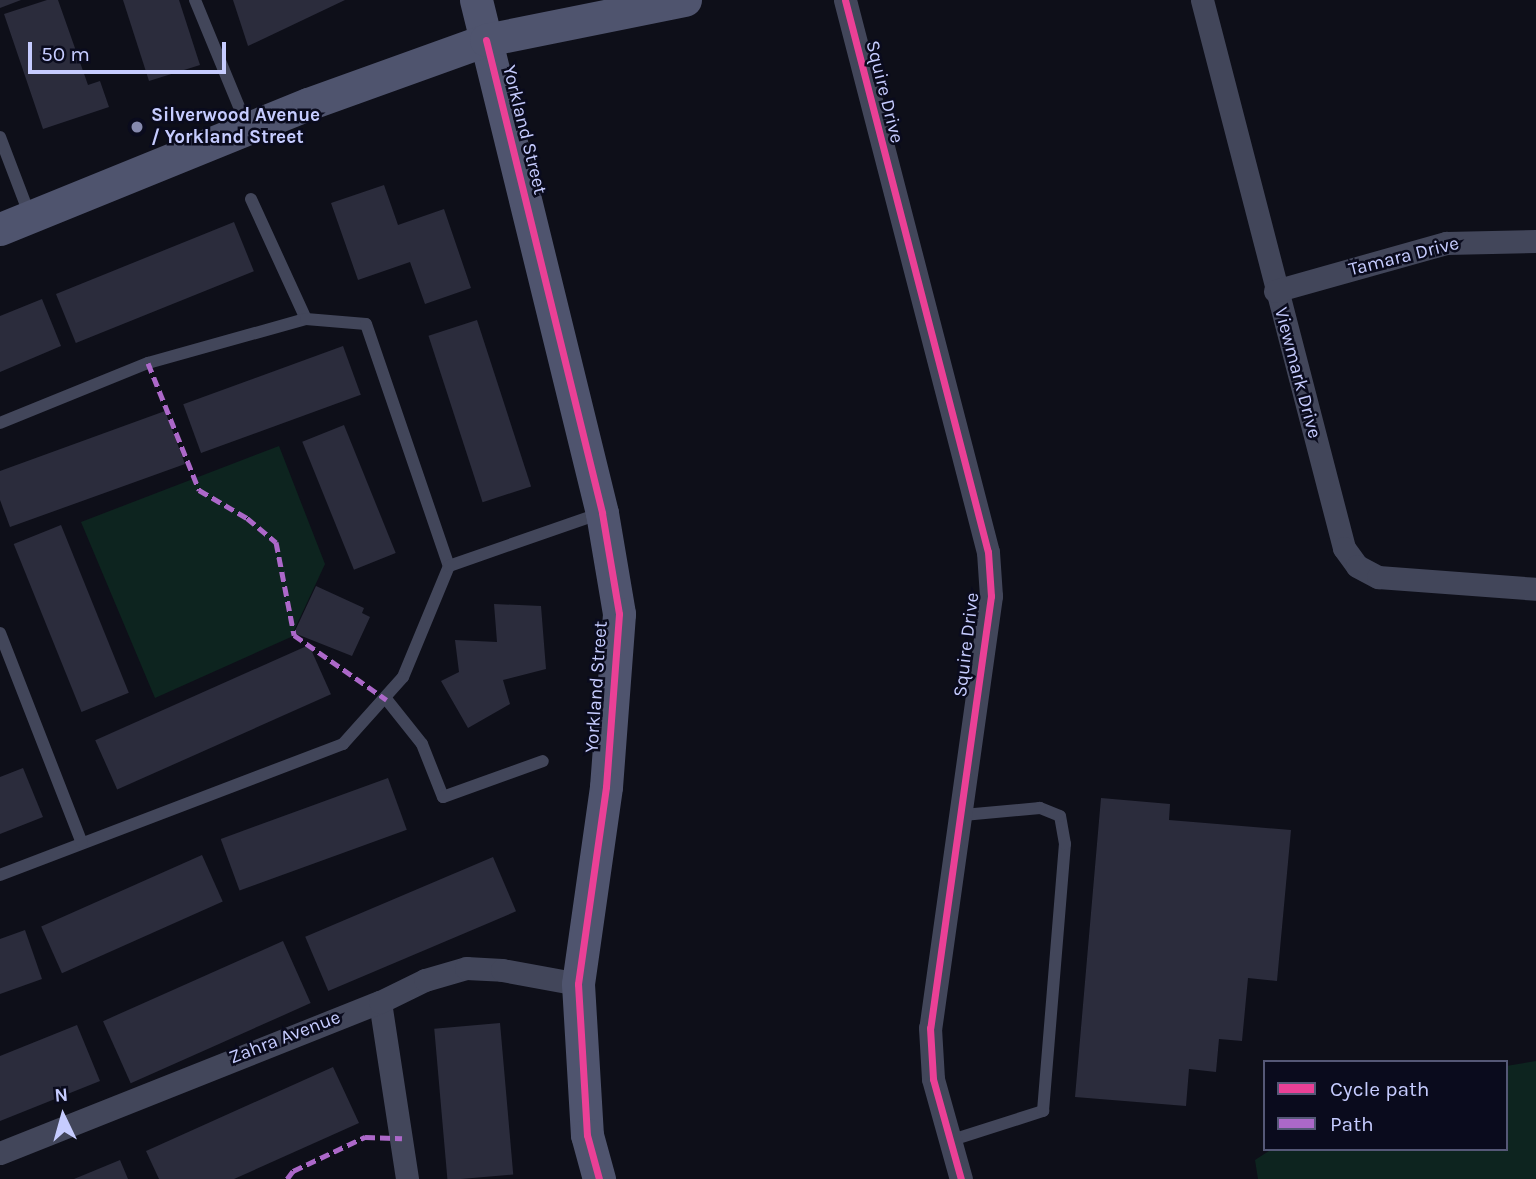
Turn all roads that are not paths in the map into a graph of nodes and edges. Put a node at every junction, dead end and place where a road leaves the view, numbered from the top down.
1 (195, 0) edge
2 (476, 0) edge
3 (685, 0) edge
4 (845, 0) edge
5 (1202, 0) edge
6 (486, 40) junction
7 (248, 128) junction
8 (0, 137) edge
9 (251, 200) dead end
10 (30, 216) junction
11 (0, 229) edge
12 (1536, 241) edge
13 (1275, 291) junction
14 (306, 319) junction
15 (0, 423) edge
16 (601, 513) junction
17 (449, 566) junction
18 (1536, 589) edge
19 (0, 633) edge
20 (387, 700) junction
21 (542, 761) dead end
22 (963, 816) junction
23 (82, 843) junction
24 (0, 875) edge
25 (578, 984) junction
26 (380, 1002) junction
27 (949, 1141) junction
28 (0, 1153) edge
29 (407, 1179) edge
30 (598, 1179) edge
31 (961, 1179) edge

1 - 7 lane
2 - 6 street, Yorkland Street
3 - 6 street
4 - 22 street, Squire Drive
5 - 13 street, Viewmark Drive
6 - 7 street
6 - 16 street, Yorkland Street
7 - 10 street
8 - 10 lane
9 - 14 lane
10 - 11 street
12 - 13 street, Tamara Drive
13 - 18 street, Viewmark Drive
14 - 15 lane
14 - 17 lane
16 - 17 lane
16 - 25 street, Yorkland Street
17 - 20 lane
19 - 23 lane
20 - 21 lane
20 - 23 lane
22 - 27 street, Squire Drive
22 - 27 lane
23 - 24 lane
25 - 26 street, Zahra Avenue
25 - 30 street, Yorkland Street
26 - 28 street, Zahra Avenue
26 - 29 street
27 - 31 street, Squire Drive

